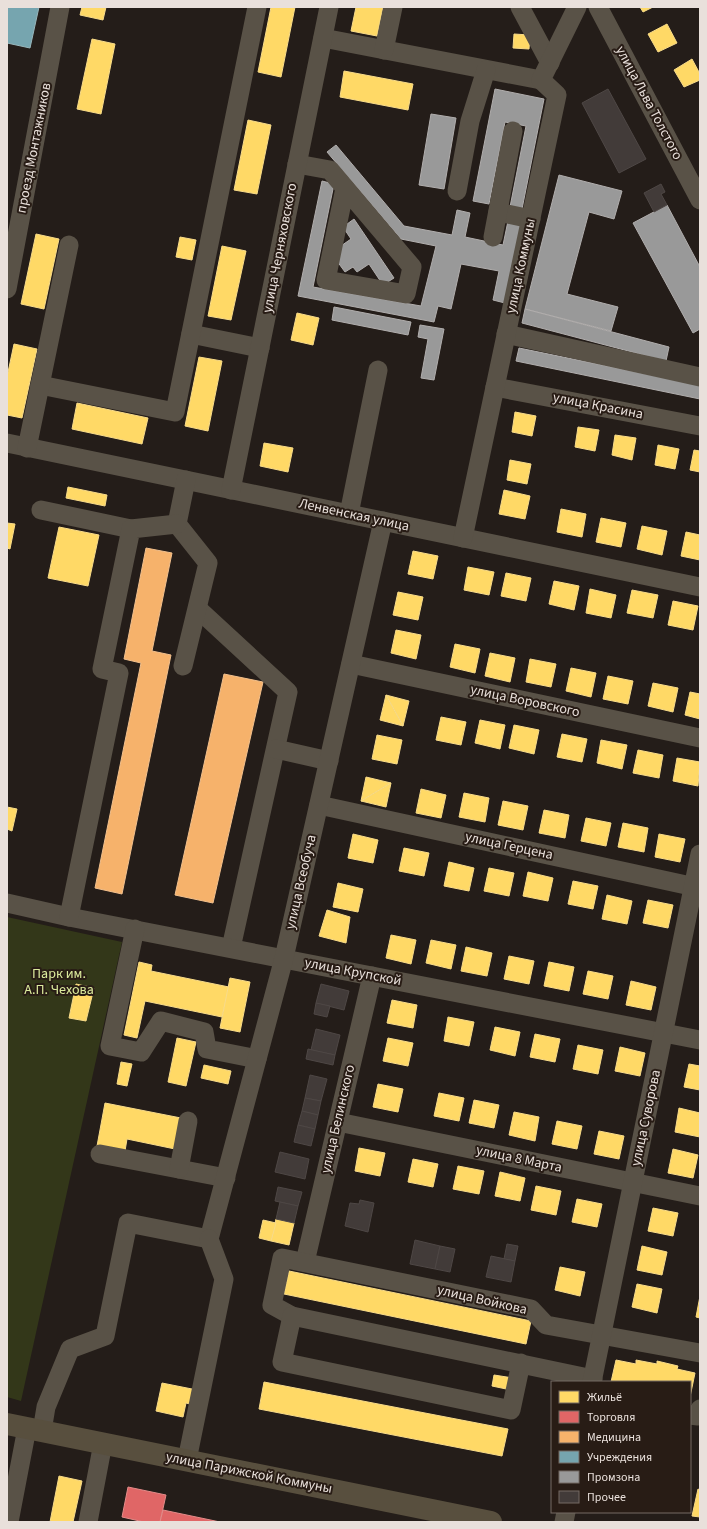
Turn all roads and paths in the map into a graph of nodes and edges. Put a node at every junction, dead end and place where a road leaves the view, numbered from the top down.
1 (60, 7) edge
2 (257, 7) edge
3 (329, 7) edge
4 (393, 7) edge
5 (520, 7) edge
6 (577, 7) edge
7 (598, 7) edge
8 (322, 38) junction
9 (384, 50) junction
10 (550, 63) junction
11 (486, 70) junction
12 (541, 80) junction
13 (514, 131) dead end
14 (297, 164) junction
15 (345, 188) junction
16 (457, 191) dead end
17 (700, 200) edge
18 (498, 212) junction
19 (531, 219) junction
20 (493, 237) dead end
21 (69, 245) dead end
22 (7, 289) edge
23 (191, 334) junction
24 (506, 334) junction
25 (260, 348) junction
26 (378, 370) dead end
27 (700, 377) edge
28 (40, 385) junction
29 (496, 386) junction
30 (700, 426) edge
31 (7, 444) edge
32 (27, 448) junction
33 (186, 480) junction
34 (231, 490) junction
35 (41, 510) dead end
36 (349, 514) junction
37 (383, 521) junction
38 (177, 524) junction
39 (131, 529) junction
40 (463, 538) junction
41 (700, 587) edge
42 (198, 609) junction
43 (351, 664) junction
44 (184, 666) dead end
45 (700, 738) edge
46 (276, 749) junction
47 (329, 761) junction
48 (319, 805) junction
49 (700, 854) edge
50 (697, 887) edge
51 (7, 902) edge
52 (69, 917) junction
53 (135, 929) junction
54 (231, 948) junction
55 (284, 958) junction
56 (372, 976) junction
57 (664, 1032) junction
58 (700, 1040) edge
59 (257, 1059) junction
60 (188, 1121) dead end
61 (338, 1122) junction
62 (100, 1154) dead end
63 (179, 1169) junction
64 (226, 1178) junction
65 (633, 1183) junction
66 (700, 1196) edge
67 (209, 1239) junction
68 (305, 1262) junction
69 (292, 1316) junction
70 (602, 1335) junction
71 (700, 1353) edge
72 (521, 1363) junction
73 (592, 1381) edge
74 (700, 1409) edge
75 (691, 1415) edge
76 (25, 1428) edge
77 (103, 1443) junction
78 (187, 1460) junction
79 (9, 1522) edge
80 (88, 1522) edge
81 (492, 1522) edge

1 - 22 street, проезд Монтажников
2 - 23 street
3 - 8 street, улица Черняховского
4 - 9 street
5 - 10 street
6 - 10 street
7 - 17 street, улица Льва Толстого
8 - 9 street
8 - 14 street, улица Черняховского
9 - 11 street
10 - 12 street
11 - 12 street
11 - 16 street
12 - 19 street, улица Коммуны
13 - 18 street
14 - 15 street
14 - 25 street, улица Черняховского
15 - 15 street
18 - 19 street
18 - 20 street
19 - 24 street, улица Коммуны
21 - 28 street
23 - 25 street
23 - 28 street
24 - 27 street
24 - 29 street, улица Коммуны
25 - 34 street, улица Черняховского
26 - 36 street
28 - 32 street
29 - 30 street, улица Красина
29 - 40 street, улица Коммуны
31 - 32 street, Ленвенская улица
32 - 33 street, Ленвенская улица
33 - 34 street, Ленвенская улица
33 - 38 street
34 - 36 street, Ленвенская улица
35 - 39 street
36 - 37 street, Ленвенская улица
37 - 40 street, Ленвенская улица
37 - 43 street, улица Всеобуча
38 - 39 street
38 - 42 street
39 - 52 street
40 - 41 street, Ленвенская улица
42 - 44 street
42 - 46 street
43 - 45 street, улица Воровского
43 - 47 street, улица Всеобуча
46 - 47 street
46 - 54 street
47 - 48 street, улица Всеобуча
48 - 50 street, улица Герцена
48 - 55 street, улица Всеобуча
49 - 50 street, улица Суворова
50 - 57 street, улица Суворова
51 - 52 street, улица Крупской
52 - 53 street, улица Крупской
53 - 54 street, улица Крупской
53 - 59 street
54 - 55 street, улица Крупской
55 - 56 street, улица Крупской
55 - 59 street, улица Всеобуча
56 - 57 street, улица Крупской
56 - 61 street, улица Белинского
57 - 58 street, улица Крупской
57 - 65 street, улица Суворова
59 - 64 street, улица Всеобуча
60 - 63 street
61 - 65 street, улица 8 Марта
61 - 68 street, улица Белинского
62 - 63 street
63 - 64 street
64 - 67 street, улица Всеобуча
65 - 66 street, улица 8 Марта
65 - 70 street, улица Суворова
67 - 76 street
67 - 78 street
68 - 69 street, улица Войкова
68 - 70 street, улица Войкова
69 - 72 street
69 - 72 street
70 - 71 street, улица Войкова
70 - 73 street, улица Суворова
72 - 73 street
74 - 75 street
76 - 77 main road, улица Парижской Коммуны
76 - 79 street
77 - 78 main road, улица Парижской Коммуны
77 - 80 street
78 - 81 main road, улица Парижской Коммуны

